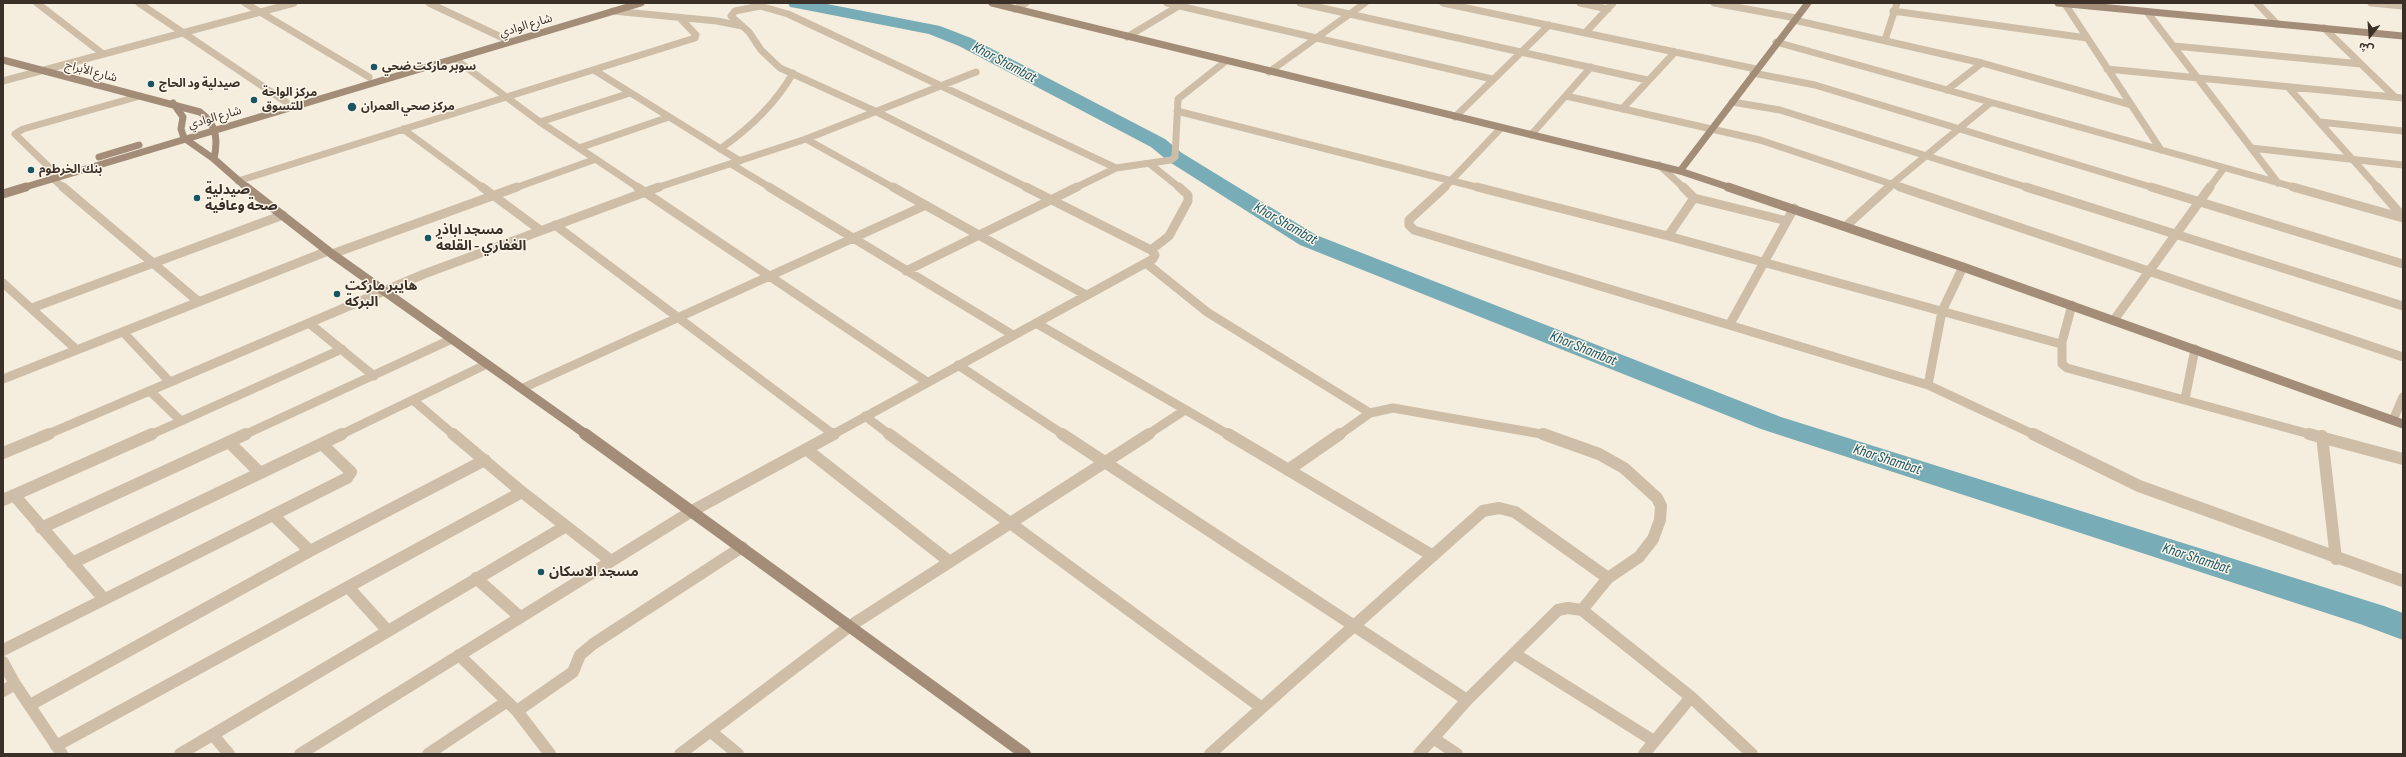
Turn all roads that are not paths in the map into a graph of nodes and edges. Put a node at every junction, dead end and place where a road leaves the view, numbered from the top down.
1 (37, 3) edge
2 (139, 3) edge
3 (245, 3) edge
4 (294, 3) edge
5 (429, 3) edge
6 (623, 3) edge
7 (641, 3) edge
8 (992, 3) edge
9 (1026, 3) edge
10 (1167, 3) edge
11 (1300, 3) edge
12 (1365, 3) edge
13 (1443, 3) edge
14 (1580, 3) edge
15 (1613, 3) edge
16 (1714, 3) edge
17 (1808, 3) edge
18 (1897, 3) edge
19 (2061, 3) edge
20 (2257, 3) edge
21 (2371, 3) edge
22 (1181, 4) edge
23 (2093, 5) edge
24 (2403, 6) edge
25 (1015, 9) junction
26 (1608, 9) junction
27 (614, 11) junction
28 (1893, 11) junction
29 (259, 12) junction
30 (2147, 12) junction
31 (1349, 14) junction
32 (680, 18) junction
33 (1795, 19) junction
34 (2277, 24) junction
35 (1549, 25) junction
36 (742, 26) junction
37 (2324, 28) junction
38 (184, 32) junction
39 (1585, 33) junction
40 (2403, 36) edge
41 (1127, 37) junction
42 (1315, 37) junction
43 (503, 38) junction
44 (2087, 38) junction
45 (1885, 40) junction
46 (1776, 42) junction
47 (2174, 46) junction
48 (1520, 52) junction
49 (1674, 52) junction
50 (103, 54) junction
51 (455, 59) junction
52 (3, 60) edge
53 (1226, 61) junction
54 (1982, 63) junction
55 (2361, 64) junction
56 (1590, 68) junction
57 (2108, 69) junction
58 (42, 70) junction
59 (594, 70) junction
60 (1754, 71) junction
61 (976, 72) dead end
62 (1269, 72) junction
63 (793, 73) junction
64 (369, 77) junction
65 (2198, 78) junction
66 (1492, 79) junction
67 (1648, 80) junction
68 (3, 81) edge
69 (941, 87) junction
70 (2288, 87) junction
71 (1947, 90) junction
72 (630, 93) junction
73 (140, 96) junction
74 (1566, 96) junction
75 (2395, 97) junction
76 (504, 98) junction
77 (2403, 98) edge
78 (286, 102) junction
79 (1732, 102) junction
80 (1990, 102) junction
81 (173, 104) junction
82 (2131, 105) junction
83 (1622, 109) junction
84 (1177, 111) junction
85 (877, 112) junction
86 (669, 117) junction
87 (1455, 117) junction
88 (540, 122) junction
89 (2320, 122) junction
90 (214, 126) junction
91 (1501, 128) junction
92 (403, 129) junction
93 (1958, 129) junction
94 (1709, 130) junction
95 (2403, 130) edge
96 (183, 135) junction
97 (1531, 135) junction
98 (806, 139) junction
99 (579, 148) junction
100 (2251, 148) junction
101 (720, 149) junction
102 (2161, 150) junction
103 (1926, 156) junction
104 (214, 158) junction
105 (596, 159) junction
106 (2352, 159) junction
107 (736, 163) junction
108 (1150, 164) junction
109 (1659, 165) junction
110 (2403, 165) edge
111 (1116, 168) junction
112 (2224, 168) junction
113 (1680, 171) junction
114 (53, 175) junction
115 (238, 181) junction
116 (1452, 181) junction
117 (2278, 183) junction
118 (1891, 185) junction
119 (3, 187) edge
120 (645, 192) junction
121 (3, 194) edge
122 (492, 196) junction
123 (1694, 198) junction
124 (1051, 200) junction
125 (2199, 202) junction
126 (926, 205) junction
127 (1794, 208) junction
128 (283, 215) junction
129 (2403, 218) edge
130 (1787, 221) junction
131 (554, 225) junction
132 (1846, 226) junction
133 (540, 230) junction
134 (2176, 234) junction
135 (978, 235) junction
136 (1668, 236) junction
137 (853, 238) junction
138 (1151, 250) junction
139 (330, 252) junction
140 (153, 263) junction
141 (1763, 263) junction
142 (1146, 264) junction
143 (2403, 264) edge
144 (1963, 266) junction
145 (906, 271) junction
146 (2148, 271) junction
147 (769, 276) junction
148 (3, 283) edge
149 (383, 291) junction
150 (1086, 295) junction
151 (199, 302) junction
152 (2072, 305) junction
153 (2403, 306) edge
154 (32, 308) junction
155 (1942, 311) junction
156 (678, 318) junction
157 (2114, 320) junction
158 (1036, 322) junction
159 (309, 323) junction
160 (1730, 324) junction
161 (123, 332) junction
162 (1013, 335) junction
163 (452, 340) junction
164 (2061, 344) junction
165 (342, 349) junction
166 (2195, 349) junction
167 (77, 350) junction
168 (2403, 357) edge
169 (487, 364) junction
170 (958, 365) junction
171 (374, 376) junction
172 (3, 379) edge
173 (170, 382) junction
174 (927, 382) junction
175 (1928, 385) junction
176 (523, 388) junction
177 (150, 391) junction
178 (2403, 396) edge
179 (2185, 399) junction
180 (413, 400) junction
181 (1185, 410) junction
182 (1370, 413) junction
183 (866, 416) junction
184 (2393, 420) junction
185 (181, 421) junction
186 (2403, 424) edge
187 (833, 434) junction
188 (2322, 436) junction
189 (229, 442) junction
190 (322, 444) junction
191 (806, 449) junction
192 (3, 453) edge
193 (2403, 459) edge
194 (485, 460) junction
195 (1104, 462) junction
196 (1288, 470) junction
197 (260, 473) junction
198 (522, 492) junction
199 (8, 497) edge
200 (692, 511) junction
201 (273, 515) junction
202 (1012, 523) junction
203 (566, 526) junction
204 (41, 528) junction
205 (742, 547) junction
206 (310, 551) junction
207 (1433, 556) junction
208 (2336, 559) junction
209 (611, 561) junction
210 (950, 562) junction
211 (72, 563) junction
212 (476, 578) junction
213 (1608, 578) junction
214 (2403, 581) edge
215 (349, 588) junction
216 (104, 598) junction
217 (1582, 610) junction
218 (520, 617) junction
219 (850, 626) junction
220 (1354, 626) junction
221 (387, 630) junction
222 (3, 650) edge
223 (1515, 654) junction
224 (459, 655) junction
225 (3, 662) edge
226 (15, 684) junction
227 (3, 691) edge
228 (1691, 697) junction
229 (1467, 700) junction
230 (506, 702) junction
231 (30, 705) junction
232 (1262, 708) junction
233 (517, 711) junction
234 (710, 731) junction
235 (213, 735) junction
236 (1433, 738) junction
237 (1654, 741) junction
238 (59, 750) edge
239 (180, 754) edge
240 (229, 754) edge
241 (300, 754) edge
242 (428, 754) edge
243 (550, 754) edge
244 (680, 754) edge
245 (738, 754) edge
246 (1025, 754) edge
247 (1210, 754) edge
248 (1418, 754) edge
249 (1457, 754) edge
250 (1644, 754) edge
251 (1752, 754) edge

1 - 50 street
2 - 38 street
3 - 29 street
4 - 29 street
5 - 43 street
6 - 43 street, شارع الوادي
7 - 27 street, شارع الوادي
8 - 25 street
9 - 25 street
10 - 22 street
11 - 31 street
12 - 31 street
13 - 35 street
14 - 26 street
15 - 26 street
16 - 33 street
17 - 33 street
18 - 28 street
19 - 23 street
19 - 44 street
20 - 34 street
21 - 24 street
22 - 41 street
22 - 42 street
23 - 30 street
25 - 41 street
26 - 39 street
27 - 32 street
27 - 51 street, شارع الوادي
28 - 44 street
28 - 45 street
29 - 38 street
29 - 64 street
30 - 34 street
30 - 47 street
31 - 42 street
31 - 48 street
32 - 36 street
32 - 59 street
33 - 45 street
33 - 46 street
34 - 37 street
35 - 39 street
35 - 48 street
36 - 63 street
36 - 69 street
37 - 40 street
37 - 55 street
38 - 50 street
38 - 78 street
39 - 49 street
41 - 53 street
42 - 62 street
42 - 66 street
43 - 64 street, شارع الوادي
44 - 57 street
45 - 54 street
46 - 60 street
46 - 71 street
47 - 55 street
47 - 65 street
48 - 56 street
48 - 66 street
49 - 60 street
49 - 67 street
50 - 58 street
51 - 76 street
51 - 90 street, شارع الوادي
52 - 58 street, شارع الأبراج
53 - 62 street
53 - 84 street
54 - 71 street
54 - 82 street
55 - 75 street
56 - 67 street
56 - 74 street
57 - 65 street
57 - 82 street
58 - 68 street
58 - 73 street, شارع الأبراج
59 - 72 street
59 - 76 street
60 - 79 street
60 - 93 street
61 - 69 street
62 - 87 street
63 - 85 street
63 - 101 street
64 - 78 street, شارع الوادي
65 - 70 street
65 - 100 street
66 - 87 street
67 - 83 street
69 - 85 street
69 - 111 street
70 - 75 street
70 - 89 street
71 - 80 street
72 - 86 street
72 - 88 street
73 - 81 street, شارع الأبراج
73 - 114 street
74 - 83 street
74 - 97 street
75 - 77 street
76 - 88 street
76 - 92 street
78 - 90 street, شارع الوادي
79 - 94 street
79 - 103 street
80 - 93 street
80 - 102 street
81 - 90 street, شارع الأبراج
81 - 96 street
82 - 102 street
83 - 94 street
84 - 108 street
84 - 116 street
85 - 98 street
85 - 124 street
86 - 99 street
86 - 101 street
87 - 91 street
88 - 99 street
89 - 95 street
89 - 106 street
90 - 96 street, شارع الوادي
90 - 104 street
91 - 97 street
91 - 116 street
92 - 115 street
92 - 122 street
93 - 103 street
93 - 125 street
94 - 113 street
94 - 118 street
96 - 104 street
96 - 114 street, شارع الوادي
97 - 109 street
98 - 107 street
98 - 126 street
99 - 105 street
100 - 106 street
100 - 117 street
101 - 107 street
102 - 112 street
103 - 118 street
103 - 134 street
104 - 115 street
105 - 120 street
105 - 122 street
106 - 110 street
106 - 129 street
107 - 120 street
107 - 137 street
108 - 111 street
108 - 138 street
109 - 113 street
109 - 123 street
111 - 124 street
112 - 117 street
112 - 125 street
113 - 127 street
114 - 119 street, شارع الوادي
114 - 121 street, شارع الوادي
114 - 140 street
115 - 128 street
116 - 136 street
116 - 160 street
117 - 129 street
118 - 132 street
118 - 146 street
120 - 131 street
120 - 147 street
122 - 133 street
122 - 139 street
123 - 130 street
123 - 136 street
124 - 135 street
124 - 138 street
125 - 134 street
125 - 143 street
126 - 135 street
126 - 137 street
127 - 130 street
127 - 132 street
128 - 139 street
128 - 140 street
130 - 141 street
131 - 133 street
131 - 156 street
132 - 144 street
133 - 149 street
134 - 146 street
134 - 153 street
135 - 145 street
135 - 150 street
136 - 141 street
137 - 145 street
137 - 147 street
138 - 142 street
139 - 149 street
139 - 151 street
140 - 151 street
140 - 154 street
141 - 155 street
141 - 160 street
142 - 150 street
142 - 182 street
144 - 152 street
144 - 155 street
145 - 162 street
146 - 157 street
146 - 168 street
147 - 156 street
147 - 174 street
148 - 154 street
149 - 159 street
149 - 163 street
150 - 158 street
151 - 161 street
152 - 157 street
152 - 164 street
154 - 167 street
155 - 164 street
155 - 175 street
156 - 176 street
156 - 187 street
157 - 166 street
158 - 162 street
158 - 181 street
159 - 165 street
159 - 173 street
160 - 175 street
161 - 167 street
161 - 173 street
162 - 170 street
163 - 169 street
163 - 171 street
164 - 179 street
165 - 171 street
165 - 185 street
166 - 179 street
166 - 184 street
167 - 172 street
169 - 176 street
169 - 180 street
170 - 174 street
170 - 195 street
171 - 189 street
173 - 177 street
174 - 183 street
175 - 208 street
176 - 200 street
177 - 185 street
177 - 192 street
178 - 184 street
179 - 188 street
180 - 190 street
180 - 194 street
181 - 195 street
181 - 196 street
182 - 196 street
182 - 213 street
183 - 187 street
183 - 202 street
184 - 186 street
185 - 199 street
187 - 191 street
188 - 193 street
188 - 208 street
189 - 197 street
189 - 204 street
190 - 197 street
190 - 201 street
191 - 200 street
191 - 210 street
194 - 198 street
194 - 206 street
195 - 202 street
195 - 220 street
196 - 207 street
197 - 211 street
198 - 203 street
198 - 215 street
199 - 204 street
200 - 205 street
200 - 209 street
201 - 206 street
201 - 216 street
202 - 210 street
202 - 232 street
203 - 209 street
203 - 212 street
204 - 211 street
205 - 219 street
205 - 233 street
206 - 231 street
207 - 213 street
207 - 220 street
208 - 214 street
209 - 218 street
210 - 219 street
211 - 216 street
212 - 218 street
212 - 221 street
213 - 217 street
215 - 221 street
215 - 238 street
216 - 222 street
217 - 223 street
217 - 228 street
218 - 224 street
219 - 234 street
219 - 246 street
220 - 229 street
220 - 232 street
221 - 235 street
223 - 229 street
223 - 237 street
224 - 230 street
224 - 241 street
225 - 226 street
226 - 227 street
226 - 231 street
228 - 237 street
228 - 251 street
229 - 236 street
230 - 233 street
230 - 242 street
231 - 238 street
232 - 247 street
233 - 243 street
234 - 244 street
234 - 245 street
235 - 239 street
235 - 240 street
236 - 248 street
236 - 249 street
237 - 250 street

